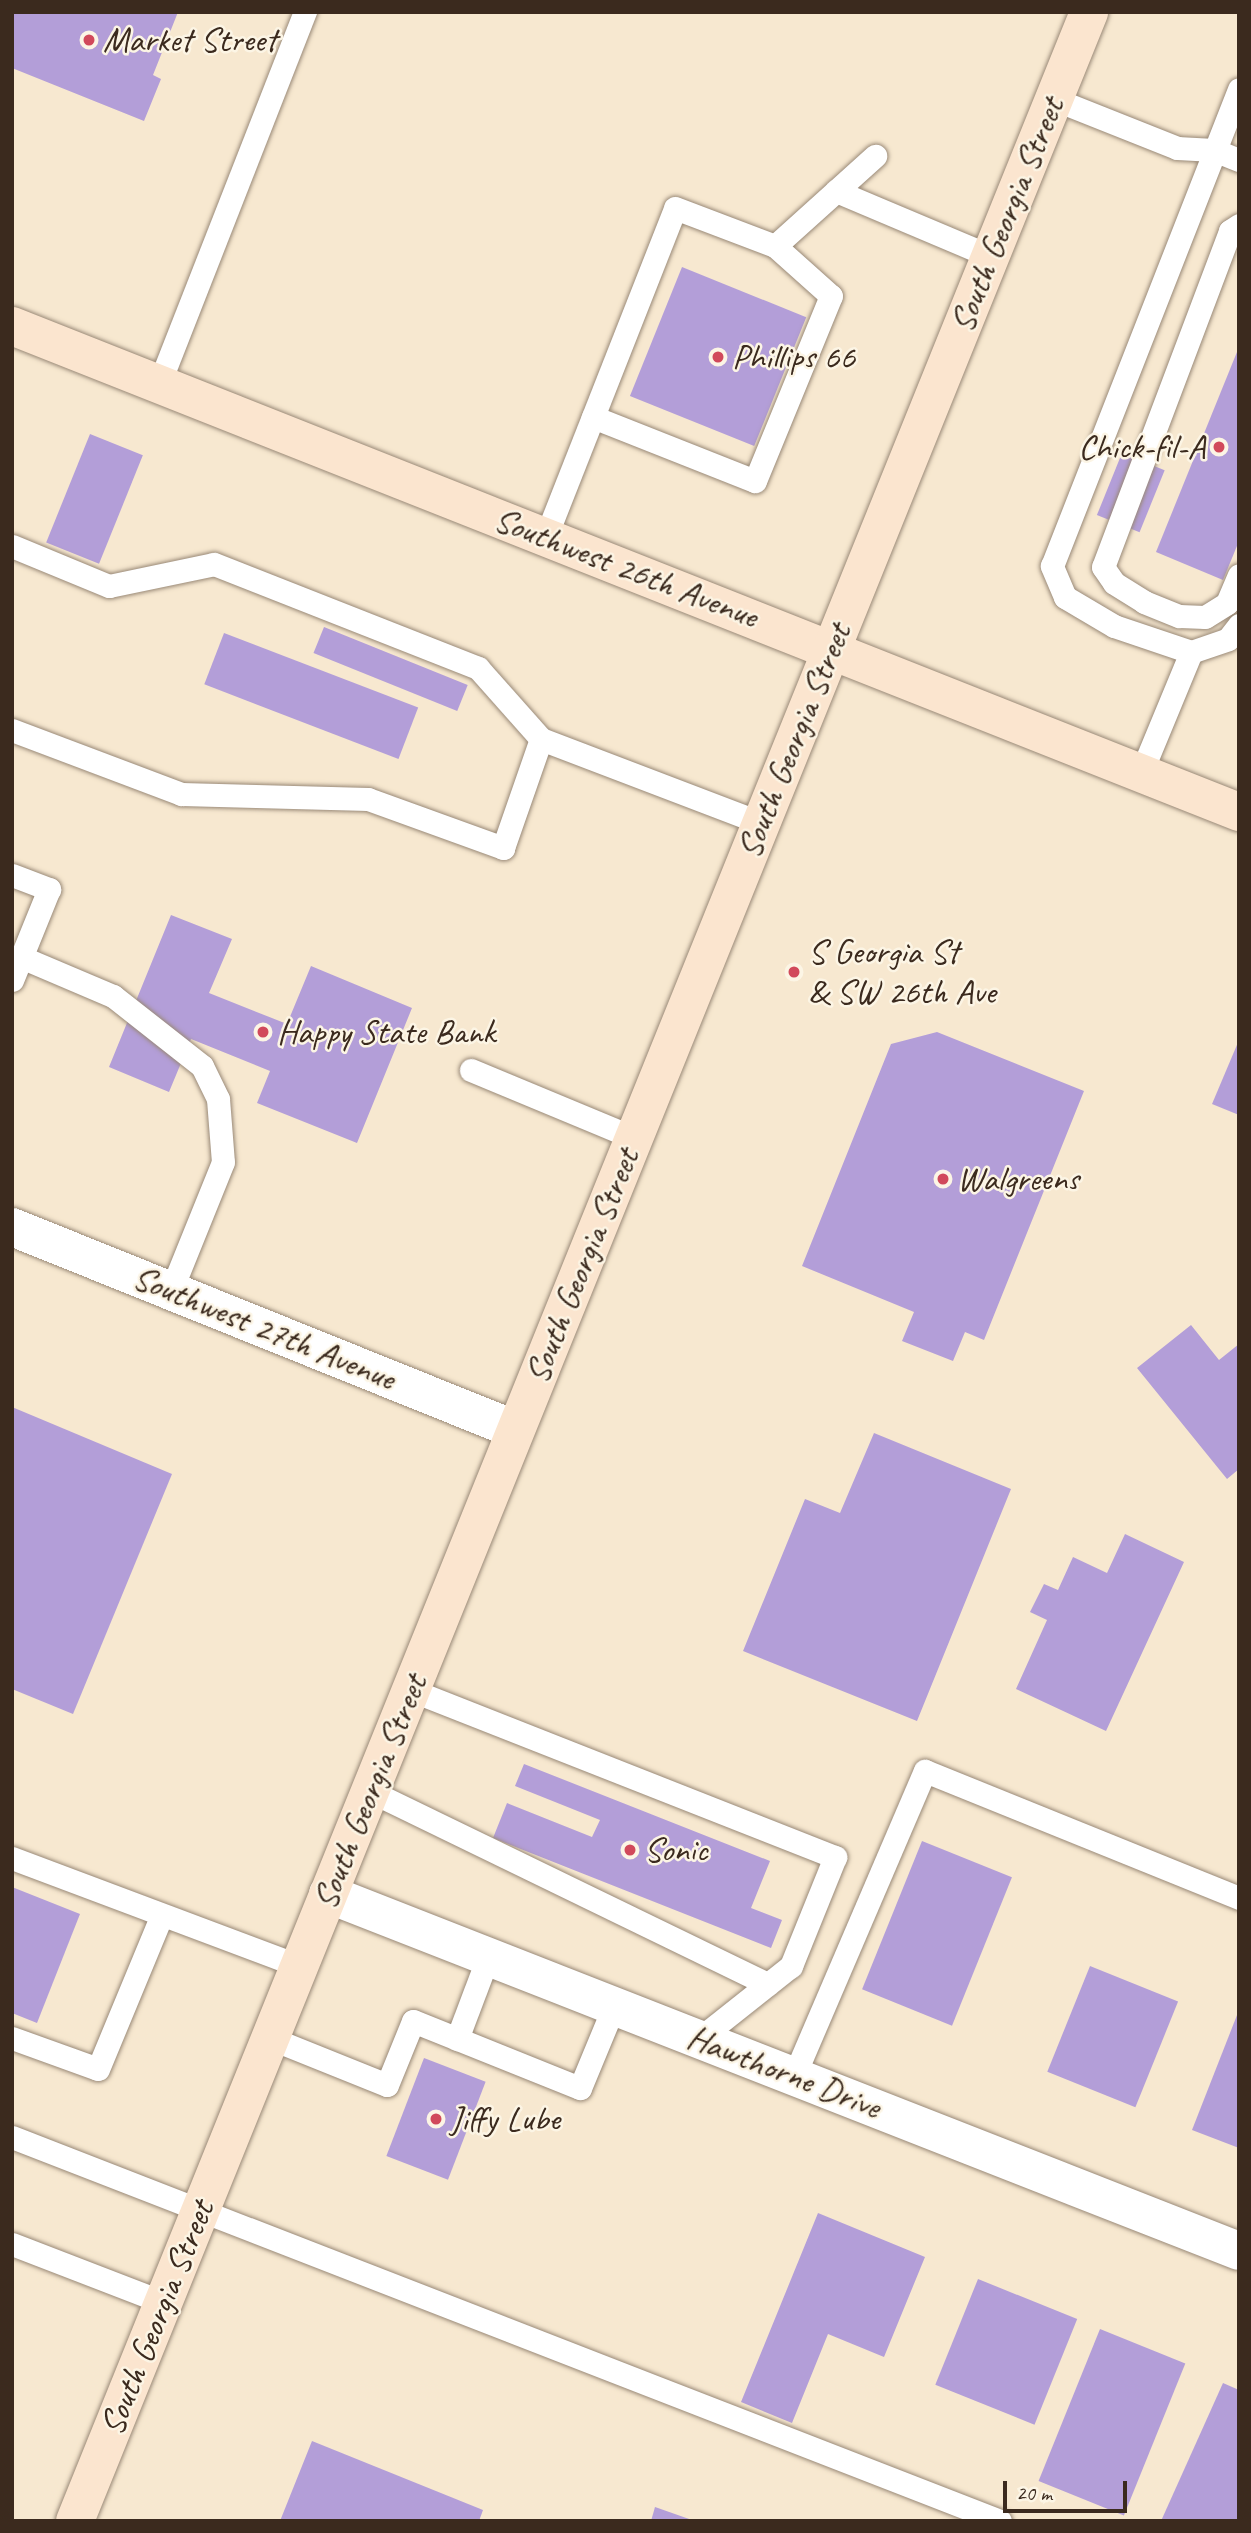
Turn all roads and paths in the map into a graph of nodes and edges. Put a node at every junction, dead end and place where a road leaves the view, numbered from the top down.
1 (305, 12) edge
2 (1089, 12) edge
3 (1239, 89) edge
4 (1054, 99) junction
5 (1214, 150) junction
6 (874, 156) dead end
7 (1239, 160) edge
8 (836, 191) junction
9 (1239, 225) edge
10 (775, 246) junction
11 (990, 256) junction
12 (12, 326) edge
13 (159, 384) junction
14 (593, 417) junction
15 (546, 536) junction
16 (12, 546) edge
17 (1239, 575) edge
18 (1239, 625) edge
19 (832, 649) junction
20 (1191, 652) junction
21 (12, 730) edge
22 (541, 739) junction
23 (1141, 773) junction
24 (1239, 812) edge
25 (761, 823) junction
26 (12, 875) edge
27 (21, 957) junction
28 (12, 980) edge
29 (471, 1070) dead end
30 (634, 1139) junction
31 (12, 1227) edge
32 (171, 1291) junction
33 (516, 1430) junction
34 (411, 1690) junction
35 (370, 1791) junction
36 (12, 1857) edge
37 (328, 1894) junction
38 (1239, 1898) edge
39 (161, 1917) junction
40 (488, 1956) junction
41 (299, 1966) junction
42 (768, 1984) junction
43 (614, 2006) junction
44 (12, 2038) edge
45 (270, 2038) junction
46 (457, 2039) junction
47 (699, 2039) junction
48 (794, 2076) junction
49 (12, 2137) edge
50 (201, 2210) junction
51 (12, 2244) edge
52 (1239, 2251) edge
53 (165, 2303) junction
54 (75, 2521) edge
55 (1000, 2521) edge

1 - 13 lane
2 - 4 main road, South Georgia Street
3 - 5 lane
4 - 5 lane
4 - 11 main road, South Georgia Street
5 - 7 lane
5 - 20 lane
6 - 8 lane
8 - 10 lane
8 - 11 lane
9 - 17 lane
10 - 14 lane
10 - 14 lane
11 - 19 main road, South Georgia Street
12 - 13 main road, Southwest 26th Avenue
13 - 15 main road, Southwest 26th Avenue
14 - 15 lane
15 - 19 main road, Southwest 26th Avenue
16 - 22 lane
18 - 20 lane
19 - 23 main road, Southwest 26th Avenue
19 - 25 main road, South Georgia Street
20 - 23 lane
21 - 22 lane
22 - 25 lane
23 - 24 main road, Southwest 26th Avenue
25 - 30 main road, South Georgia Street
26 - 27 lane
27 - 28 lane
27 - 32 lane
29 - 30 lane
30 - 33 main road, South Georgia Street
31 - 32 street, Southwest 27th Avenue
32 - 33 street, Southwest 27th Avenue
33 - 34 main road, South Georgia Street
34 - 35 main road, South Georgia Street
34 - 42 lane
35 - 37 main road, South Georgia Street
35 - 42 lane
36 - 39 lane
37 - 40 street, Hawthorne Drive
37 - 41 main road, South Georgia Street
38 - 48 lane
39 - 41 lane
39 - 44 lane
40 - 43 street, Hawthorne Drive
40 - 46 lane
41 - 45 main road, South Georgia Street
42 - 47 lane
43 - 46 lane
43 - 47 street, Hawthorne Drive
45 - 46 lane
45 - 50 main road, South Georgia Street
47 - 48 street, Hawthorne Drive
48 - 52 street, Hawthorne Drive
49 - 50 lane
50 - 53 main road, South Georgia Street
50 - 55 lane
51 - 53 lane
53 - 54 main road, South Georgia Street

